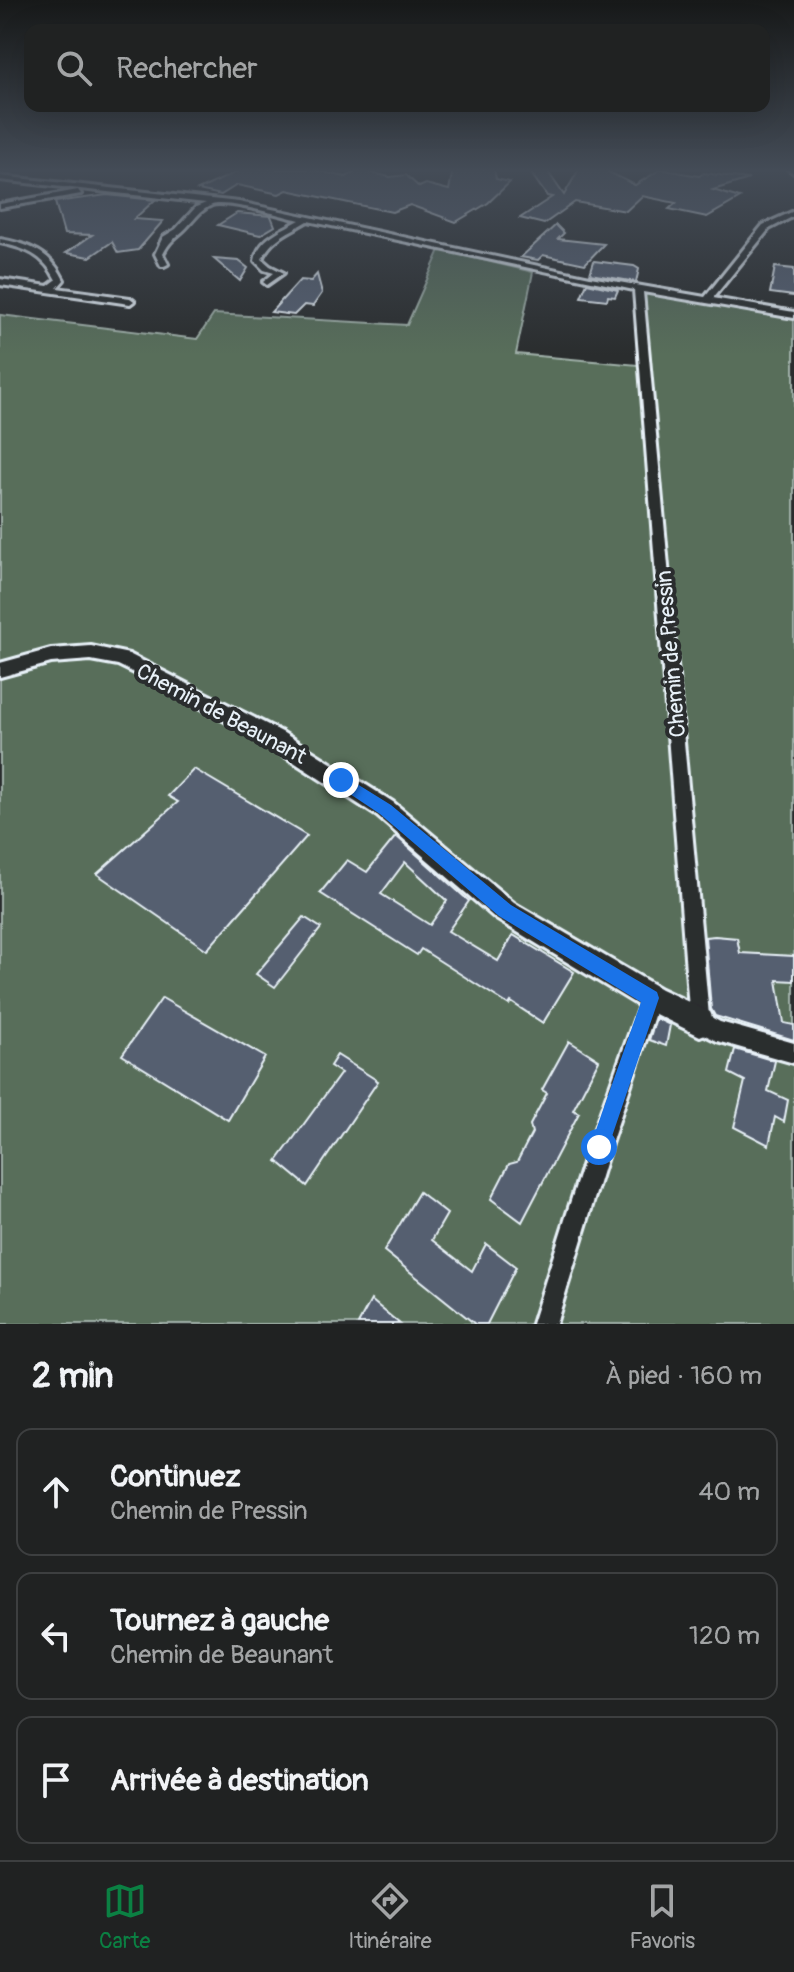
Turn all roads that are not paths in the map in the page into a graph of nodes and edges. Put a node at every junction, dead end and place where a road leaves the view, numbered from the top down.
1 (179, 231) edge
2 (289, 231) edge
3 (366, 231) edge
4 (763, 231) edge
5 (0, 241) edge
6 (164, 264) dead end
7 (0, 282) edge
8 (267, 282) dead end
9 (638, 287) junction
10 (50, 289) junction
11 (708, 299) junction
12 (130, 301) dead end
13 (794, 315) edge
14 (0, 670) edge
15 (651, 998) junction
16 (700, 1022) junction
17 (794, 1053) edge
18 (544, 1324) edge

1 - 6 street
2 - 8 street
3 - 9 street
4 - 11 street
5 - 10 street
7 - 10 street
9 - 11 street
9 - 16 street, Chemin de Pressin
10 - 12 street
11 - 13 street
14 - 15 street, Chemin de Beaunant
15 - 16 street, Chemin de Beaunant
15 - 18 street
16 - 17 street, Chemin de Beaunant

